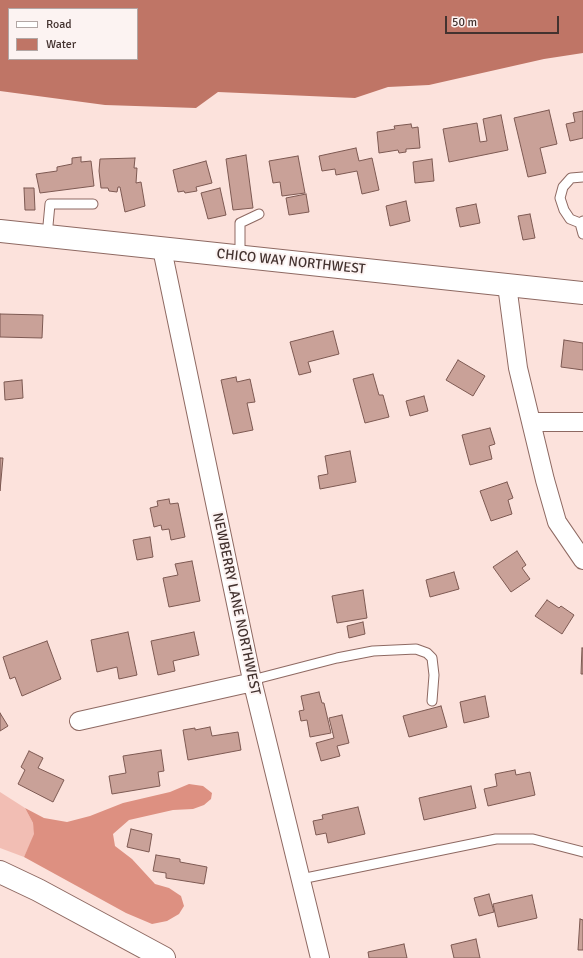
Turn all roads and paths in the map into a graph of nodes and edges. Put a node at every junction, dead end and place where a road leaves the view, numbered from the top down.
1 (583, 177) edge
2 (93, 204) dead end
3 (260, 214) dead end
4 (581, 222) edge
5 (0, 232) edge
6 (583, 234) edge
7 (47, 236) junction
8 (162, 249) junction
9 (240, 257) junction
10 (507, 285) junction
11 (583, 293) edge
12 (532, 422) junction
13 (583, 422) edge
14 (583, 560) edge
15 (252, 681) junction
16 (432, 701) dead end
17 (79, 722) dead end
18 (583, 852) edge
19 (0, 872) edge
20 (301, 879) junction
21 (164, 958) edge
22 (320, 958) edge

1 - 4 lane
2 - 7 lane
3 - 9 lane
4 - 6 lane
5 - 7 main road, CHICO WAY NORTHWEST
7 - 8 main road, CHICO WAY NORTHWEST
8 - 9 main road, CHICO WAY NORTHWEST
8 - 15 street, NEWBERRY LANE NORTHWEST
9 - 10 main road, CHICO WAY NORTHWEST
10 - 11 main road, CHICO WAY NORTHWEST
10 - 12 street
12 - 13 street
12 - 14 street
15 - 16 lane
15 - 17 street
15 - 20 street, NEWBERRY LANE NORTHWEST
18 - 20 lane
19 - 21 main road
20 - 22 street, NEWBERRY LANE NORTHWEST

